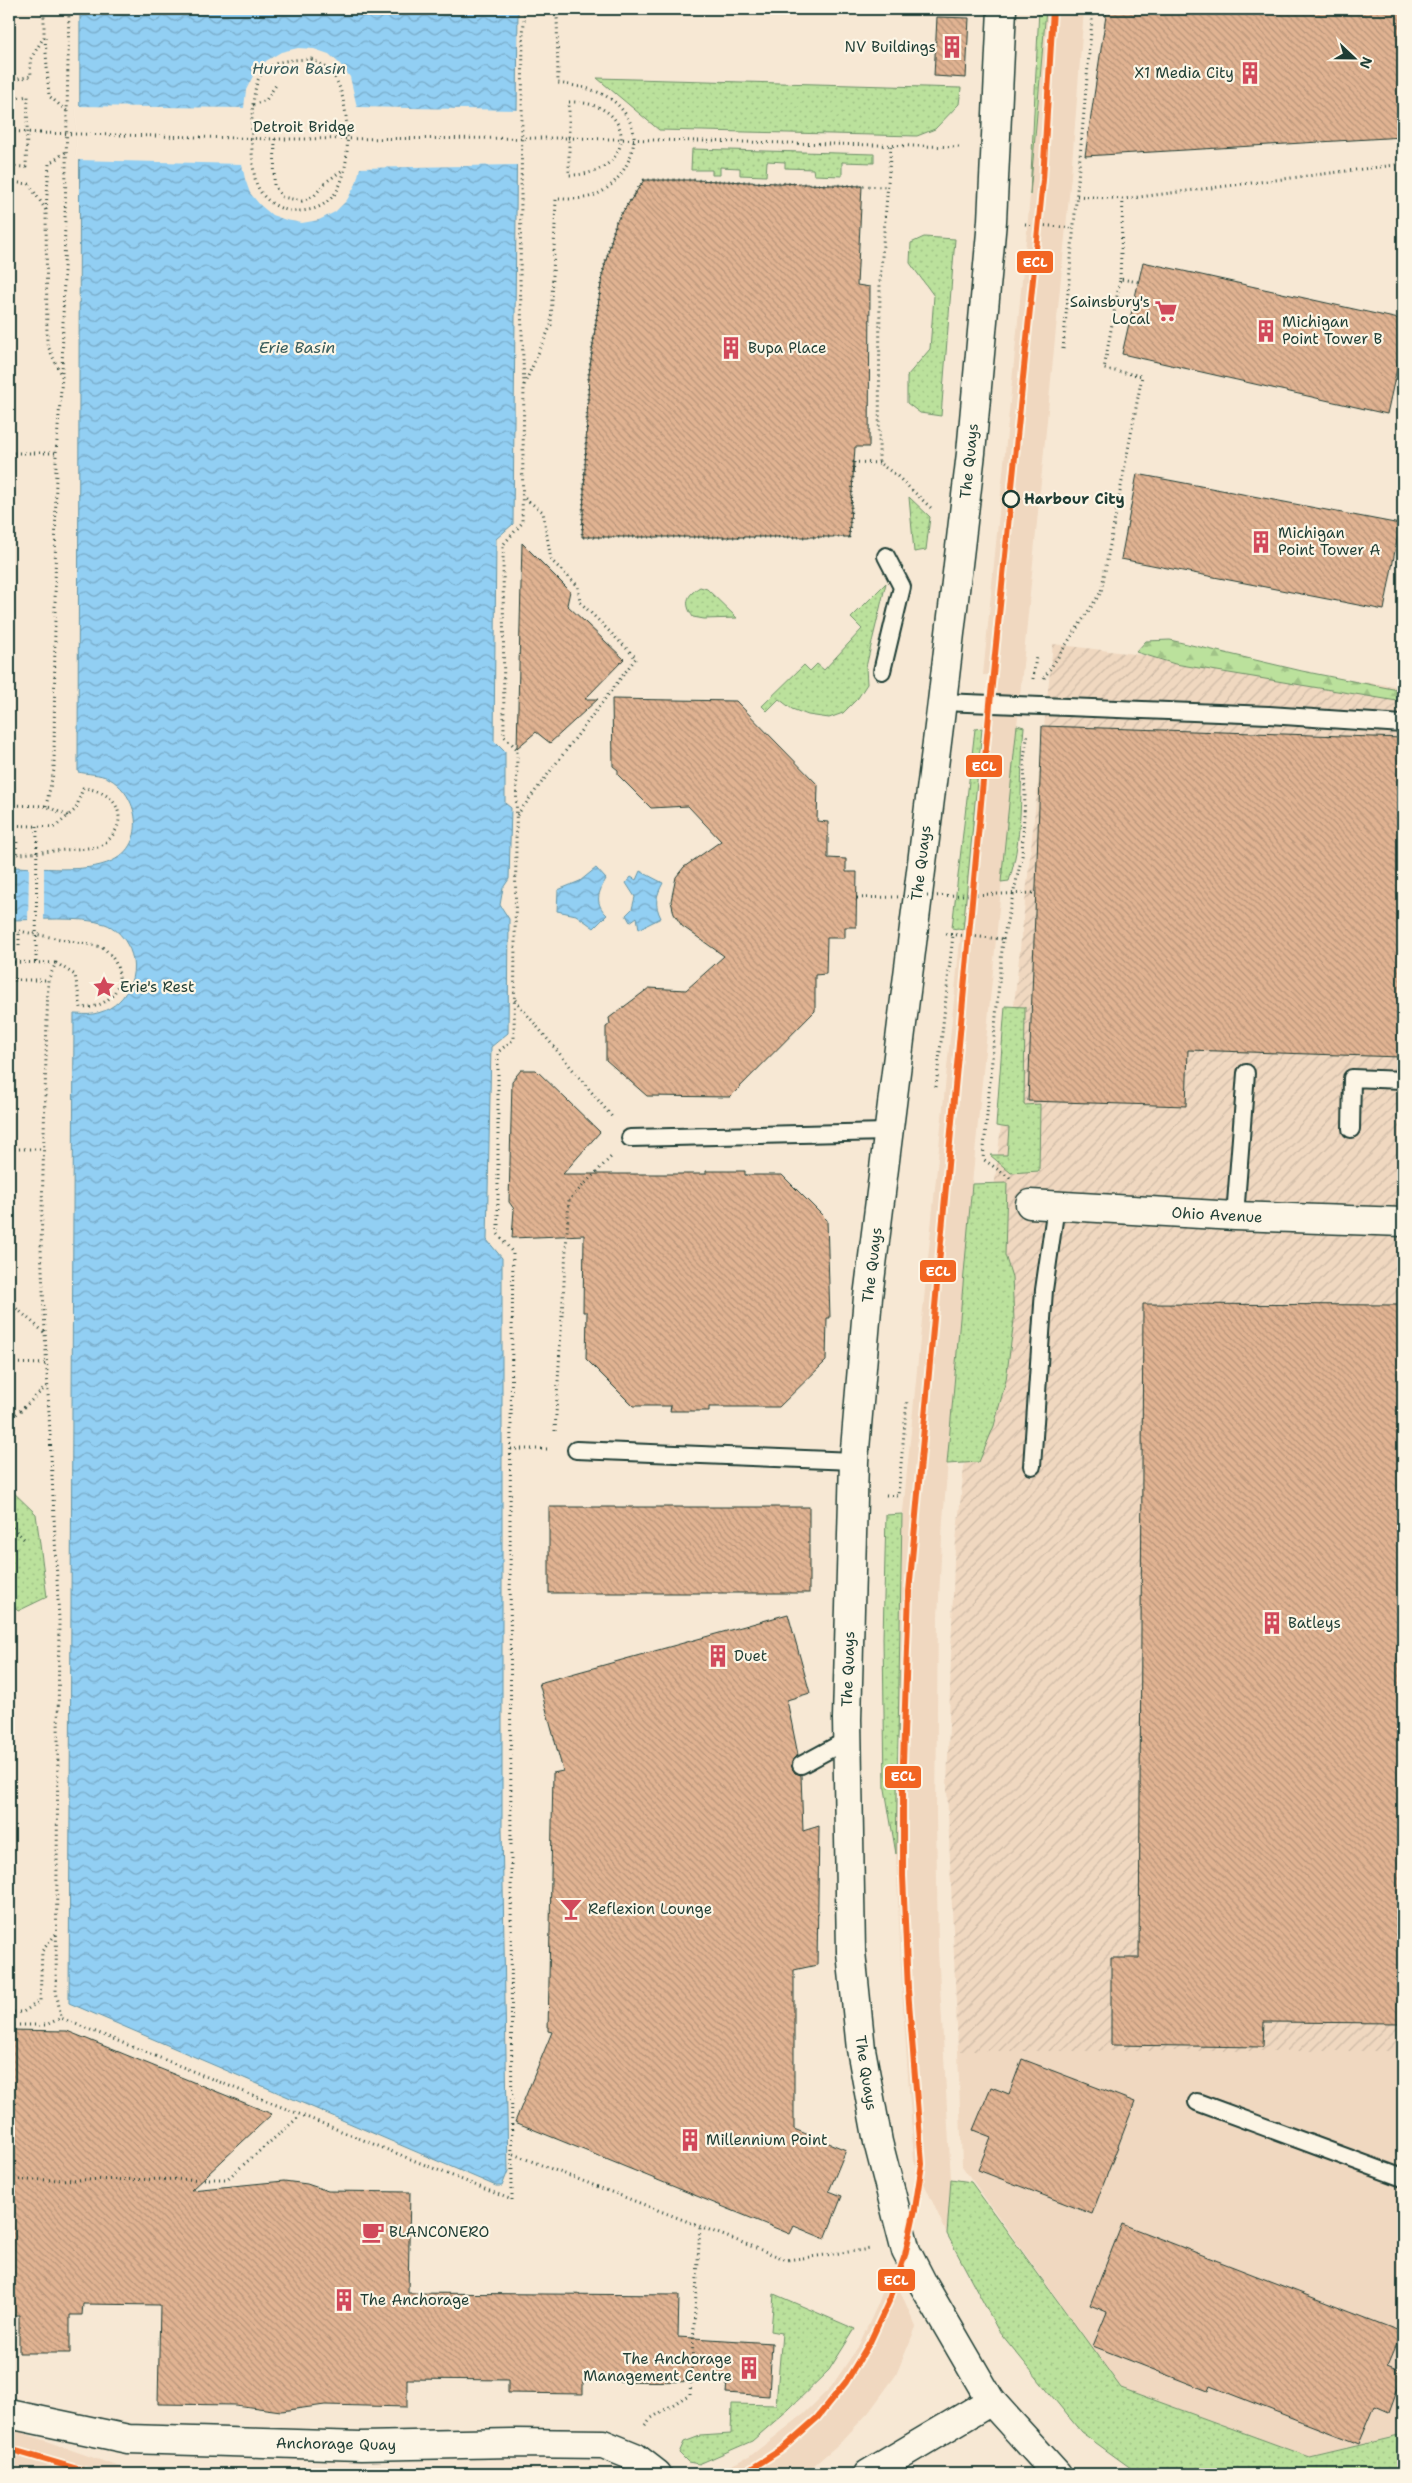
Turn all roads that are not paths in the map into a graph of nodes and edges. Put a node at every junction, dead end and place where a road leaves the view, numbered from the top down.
1 (1002, 9) edge
2 (886, 556) dead end
3 (882, 671) dead end
4 (942, 702) junction
5 (1403, 724) edge
6 (1246, 1073) dead end
7 (1403, 1080) edge
8 (1350, 1129) dead end
9 (888, 1132) junction
10 (630, 1138) road end
11 (1043, 1205) joint
12 (1234, 1216) junction
13 (1403, 1222) edge
14 (576, 1450) road end
15 (854, 1461) junction
16 (1032, 1466) dead end
17 (847, 1740) junction
18 (801, 1765) dead end
19 (1198, 2102) dead end
20 (1403, 2178) edge
21 (991, 2401) junction
22 (9, 2414) edge
23 (658, 2474) edge
24 (868, 2474) edge
25 (1057, 2474) edge

1 - 4 street, The Quays
2 - 3 lane
4 - 5 lane
4 - 9 street, The Quays
6 - 12 lane
7 - 8 lane
9 - 10 lane
9 - 15 street, The Quays
11 - 12 street, Ohio Avenue
11 - 16 lane
12 - 13 street, Ohio Avenue
14 - 15 lane
15 - 17 street, The Quays
17 - 18 lane
17 - 21 street, The Quays
19 - 20 lane
21 - 24 street
21 - 25 street, The Quays
22 - 23 street, Anchorage Quay

